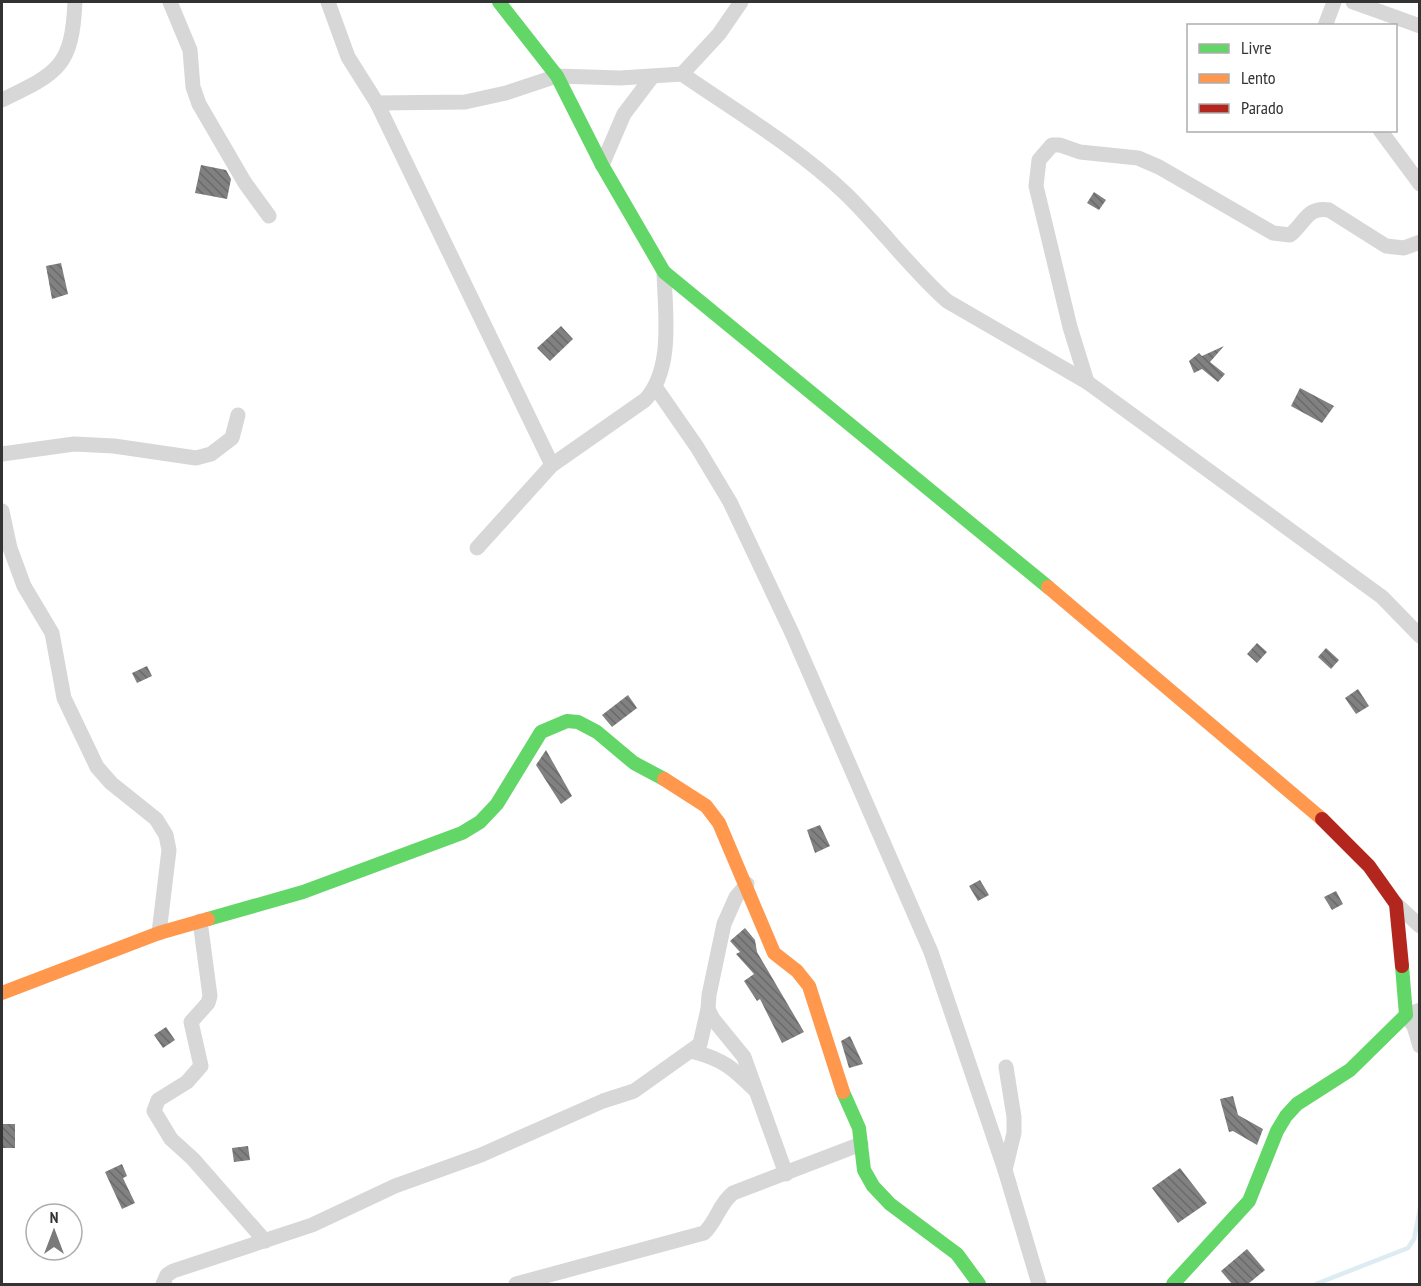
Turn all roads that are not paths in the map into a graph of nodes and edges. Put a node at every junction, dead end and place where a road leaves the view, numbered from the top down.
1 (75, 2) edge
2 (170, 2) edge
3 (328, 2) edge
4 (499, 2) edge
5 (741, 2) edge
6 (1334, 2) edge
7 (1353, 2) edge
8 (1326, 24) edge
9 (1419, 26) edge
10 (682, 74) junction
11 (556, 76) junction
12 (652, 77) junction
13 (2, 100) edge
14 (377, 102) junction
15 (1381, 132) edge
16 (602, 165) junction
17 (1419, 184) edge
18 (268, 216) dead end
19 (1419, 242) edge
20 (664, 272) junction
21 (1087, 382) junction
22 (656, 388) junction
23 (238, 415) dead end
24 (2, 454) edge
25 (552, 465) junction
26 (2, 511) edge
27 (477, 548) dead end
28 (1419, 636) edge
29 (747, 884) junction
30 (1396, 904) junction
31 (200, 921) junction
32 (1419, 926) edge
33 (159, 933) junction
34 (2, 993) edge
35 (708, 1009) junction
36 (1413, 1013) edge
37 (1419, 1046) edge
38 (691, 1051) junction
39 (1006, 1067) dead end
40 (758, 1093) junction
41 (861, 1144) junction
42 (1005, 1170) junction
43 (786, 1174) junction
44 (265, 1241) junction
45 (163, 1284) edge
46 (516, 1284) edge
47 (979, 1284) edge
48 (1039, 1284) edge
49 (1173, 1284) edge

1 - 13 street
2 - 18 street
3 - 14 street
4 - 11 street
5 - 10 street
6 - 8 street
7 - 9 street
10 - 12 street
10 - 21 street
11 - 12 street
11 - 14 street
11 - 16 street
12 - 16 street
14 - 25 street
15 - 17 street
16 - 20 street
19 - 21 street
20 - 22 street
20 - 30 street
21 - 28 street
22 - 25 street
22 - 42 street
23 - 24 street
25 - 27 street
26 - 33 street
29 - 31 street
29 - 35 street
29 - 41 street
30 - 32 street
30 - 36 street
31 - 33 street
31 - 44 street
33 - 34 street
35 - 38 street
35 - 40 street
36 - 37 street
36 - 49 street
38 - 40 street
38 - 44 street
39 - 42 street
40 - 43 street
41 - 43 street
41 - 47 street
42 - 48 street
43 - 46 street
44 - 45 street

